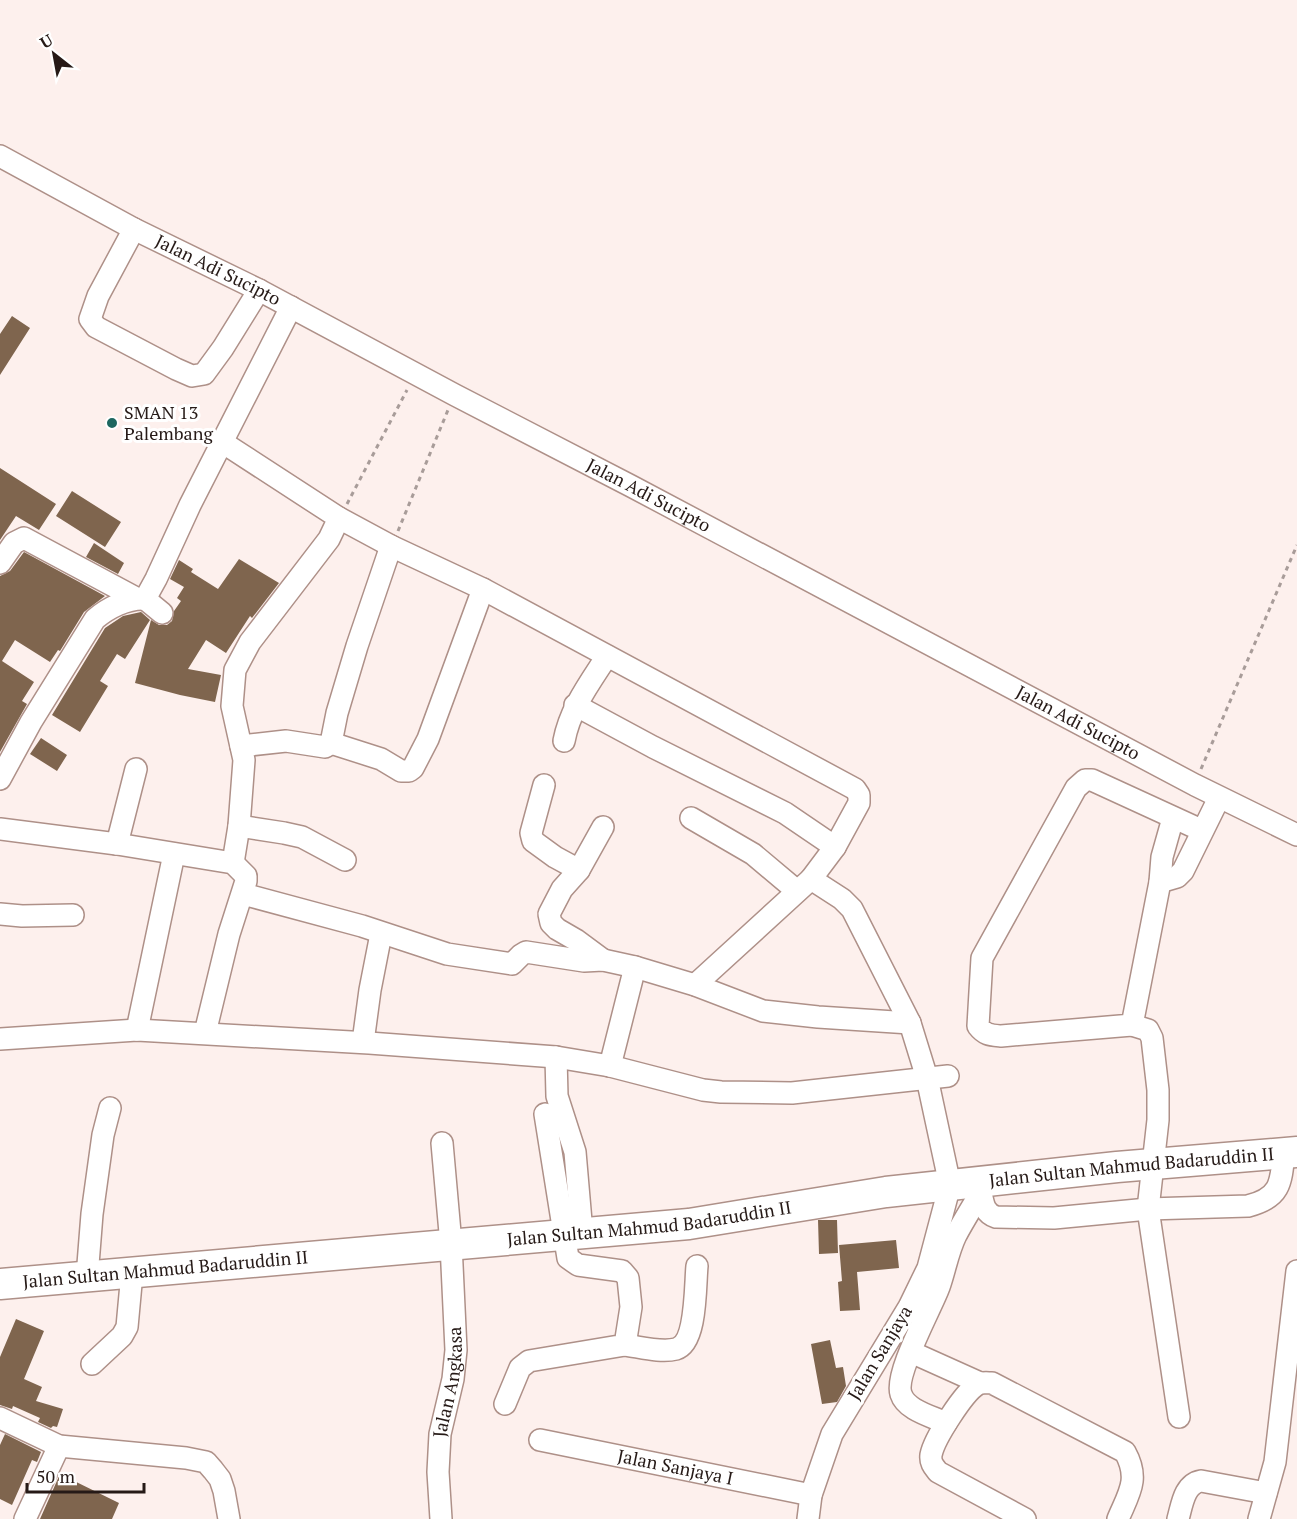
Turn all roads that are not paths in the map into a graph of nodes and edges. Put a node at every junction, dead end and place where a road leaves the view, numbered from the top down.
1 (0, 156) edge
2 (134, 229) junction
3 (259, 290) junction
4 (291, 307) junction
5 (222, 442) junction
6 (339, 518) junction
7 (391, 546) junction
8 (0, 563) edge
9 (483, 589) junction
10 (140, 599) junction
11 (162, 613) dead end
12 (606, 656) junction
13 (575, 705) junction
14 (564, 741) dead end
15 (330, 743) junction
16 (241, 746) junction
17 (136, 769) dead end
18 (0, 779) edge
19 (544, 785) dead end
20 (1219, 798) junction
21 (691, 818) dead end
22 (1173, 818) junction
23 (239, 826) junction
24 (603, 827) dead end
25 (0, 829) edge
26 (1201, 830) junction
27 (1297, 835) edge
28 (117, 844) junction
29 (835, 847) junction
30 (174, 854) junction
31 (345, 860) dead end
32 (233, 863) junction
33 (579, 870) junction
34 (1160, 882) junction
35 (804, 885) junction
36 (243, 894) junction
37 (0, 914) edge
38 (73, 915) dead end
39 (381, 934) junction
40 (603, 960) junction
41 (635, 967) junction
42 (694, 985) junction
43 (910, 1023) junction
44 (1132, 1025) junction
45 (137, 1030) junction
46 (205, 1033) junction
47 (0, 1039) edge
48 (363, 1042) junction
49 (556, 1057) junction
50 (609, 1066) junction
51 (938, 1077) junction
52 (110, 1108) dead end
53 (545, 1114) dead end
54 (442, 1143) dead end
55 (1290, 1153) edge
56 (1152, 1163) junction
57 (950, 1185) junction
58 (982, 1187) junction
59 (1148, 1209) junction
60 (573, 1234) junction
61 (451, 1244) junction
62 (697, 1266) dead end
63 (1297, 1271) edge
64 (132, 1273) junction
65 (87, 1277) junction
66 (0, 1284) edge
67 (625, 1345) junction
68 (910, 1352) junction
69 (92, 1364) dead end
70 (980, 1383) junction
71 (505, 1404) dead end
72 (1179, 1417) dead end
73 (0, 1418) edge
74 (946, 1422) junction
75 (540, 1440) dead end
76 (59, 1446) junction
77 (1266, 1492) junction
78 (811, 1496) junction
79 (24, 1519) edge
80 (229, 1519) edge
81 (441, 1519) edge
82 (808, 1519) edge
83 (1025, 1519) edge
84 (1118, 1519) edge
85 (1178, 1519) edge
86 (1259, 1519) edge

1 - 2 street, Jalan Adi Sucipto
2 - 3 street, Jalan Adi Sucipto
2 - 3 street
3 - 4 street, Jalan Adi Sucipto
4 - 5 street
4 - 20 street, Jalan Adi Sucipto
5 - 6 street
5 - 10 street
6 - 7 street
6 - 16 street
7 - 9 street
7 - 15 street
8 - 10 street
9 - 12 street
9 - 15 street
10 - 11 street
10 - 18 street
12 - 13 street
12 - 29 street
13 - 14 street
13 - 29 street
15 - 16 street
16 - 23 street
17 - 28 street
19 - 33 street
20 - 26 street
20 - 27 street, Jalan Adi Sucipto
21 - 35 street
22 - 26 street
22 - 34 street
22 - 44 street
23 - 31 street
23 - 32 street
24 - 33 street
25 - 28 street
26 - 34 street
28 - 30 street
29 - 35 street
30 - 32 street
30 - 45 street
32 - 36 street
33 - 40 street
34 - 44 street
35 - 42 street
35 - 43 street
36 - 39 street
36 - 46 street
37 - 38 street
39 - 40 street
39 - 48 street
40 - 41 street
41 - 42 street
41 - 50 street
42 - 43 street
43 - 51 street
44 - 56 street
45 - 46 street
45 - 47 street
46 - 48 street
48 - 49 street
49 - 50 street
49 - 60 street
50 - 51 street
51 - 57 street
52 - 65 street
53 - 60 street
54 - 61 street, Jalan Angkasa
55 - 56 highway, Jalan Sultan Mahmud Badaruddin II
55 - 59 street
56 - 58 highway, Jalan Sultan Mahmud Badaruddin II
56 - 59 street
57 - 58 highway, Jalan Sultan Mahmud Badaruddin II
57 - 60 highway, Jalan Sultan Mahmud Badaruddin II
57 - 78 street, Jalan Sanjaya
58 - 59 street
58 - 68 street
59 - 72 street
60 - 61 highway, Jalan Sultan Mahmud Badaruddin II
60 - 67 street
61 - 64 highway, Jalan Sultan Mahmud Badaruddin II
61 - 81 street, Jalan Angkasa
62 - 67 street
63 - 77 street
64 - 65 highway, Jalan Sultan Mahmud Badaruddin II
64 - 69 street
65 - 66 highway, Jalan Sultan Mahmud Badaruddin II
67 - 71 street
68 - 70 street
68 - 74 street
70 - 74 street
70 - 84 street
73 - 76 street
74 - 83 street
75 - 78 street, Jalan Sanjaya I
76 - 79 street
76 - 80 street
77 - 85 street
77 - 86 street
78 - 82 street, Jalan Sanjaya

